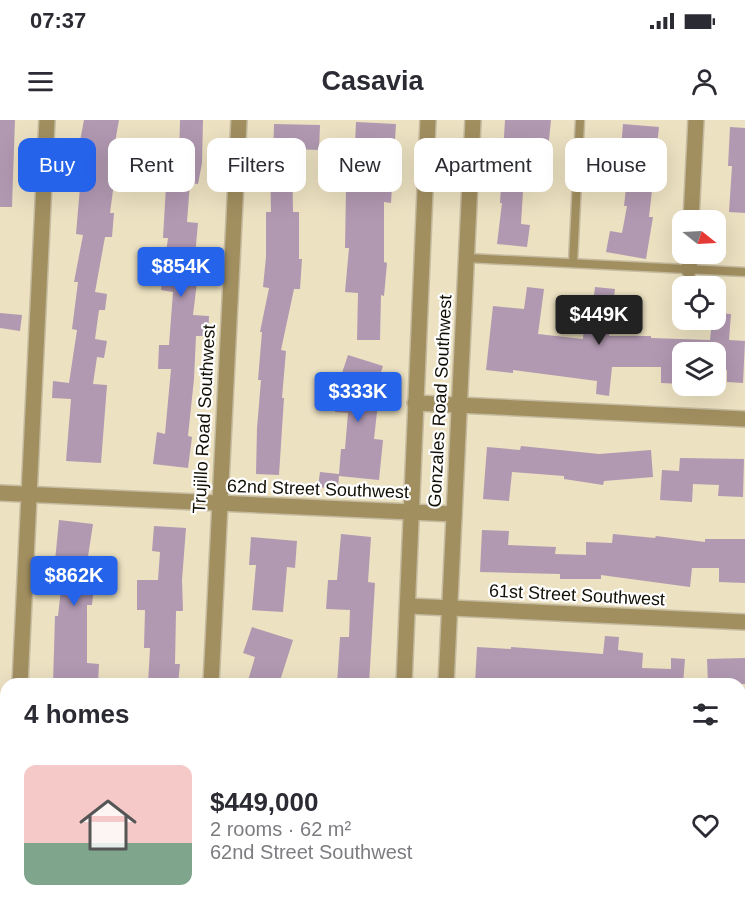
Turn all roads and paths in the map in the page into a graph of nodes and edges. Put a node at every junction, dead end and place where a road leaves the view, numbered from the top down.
1 (47, 120) edge
2 (239, 120) edge
3 (428, 120) edge
4 (473, 120) edge
5 (580, 120) edge
6 (696, 120) edge
7 (692, 210) edge
8 (467, 258) junction
9 (573, 263) junction
10 (689, 264) edge
11 (689, 270) junction
12 (745, 272) edge
13 (415, 403) junction
14 (461, 405) junction
15 (745, 419) edge
16 (0, 493) edge
17 (28, 494) junction
18 (219, 505) junction
19 (411, 512) junction
20 (454, 514) junction
21 (408, 606) junction
22 (450, 608) junction
23 (745, 622) edge
24 (20, 678) edge
25 (211, 678) edge
26 (404, 678) edge
27 (446, 678) edge

1 - 17 street
2 - 18 street, Trujillo Road Southwest
3 - 13 street, Gonzales Road Southwest
4 - 8 street, Gonzales Road Southwest
5 - 9 lane
6 - 7 street
8 - 9 lane
8 - 14 street, Gonzales Road Southwest
9 - 11 lane
10 - 11 street
11 - 12 lane
13 - 14 street
13 - 19 street, Gonzales Road Southwest
14 - 15 street
14 - 20 street, Gonzales Road Southwest
16 - 17 street, 62nd Street Southwest
17 - 18 street, 62nd Street Southwest
17 - 24 street
18 - 19 street, 62nd Street Southwest
18 - 25 street, Trujillo Road Southwest
19 - 20 street, 62nd Street Southwest
19 - 21 street, Gonzales Road Southwest
20 - 22 street, Gonzales Road Southwest
21 - 22 street, 61st Street Southwest
21 - 26 street, Gonzales Road Southwest
22 - 23 street, 61st Street Southwest
22 - 27 street, Gonzales Road Southwest

